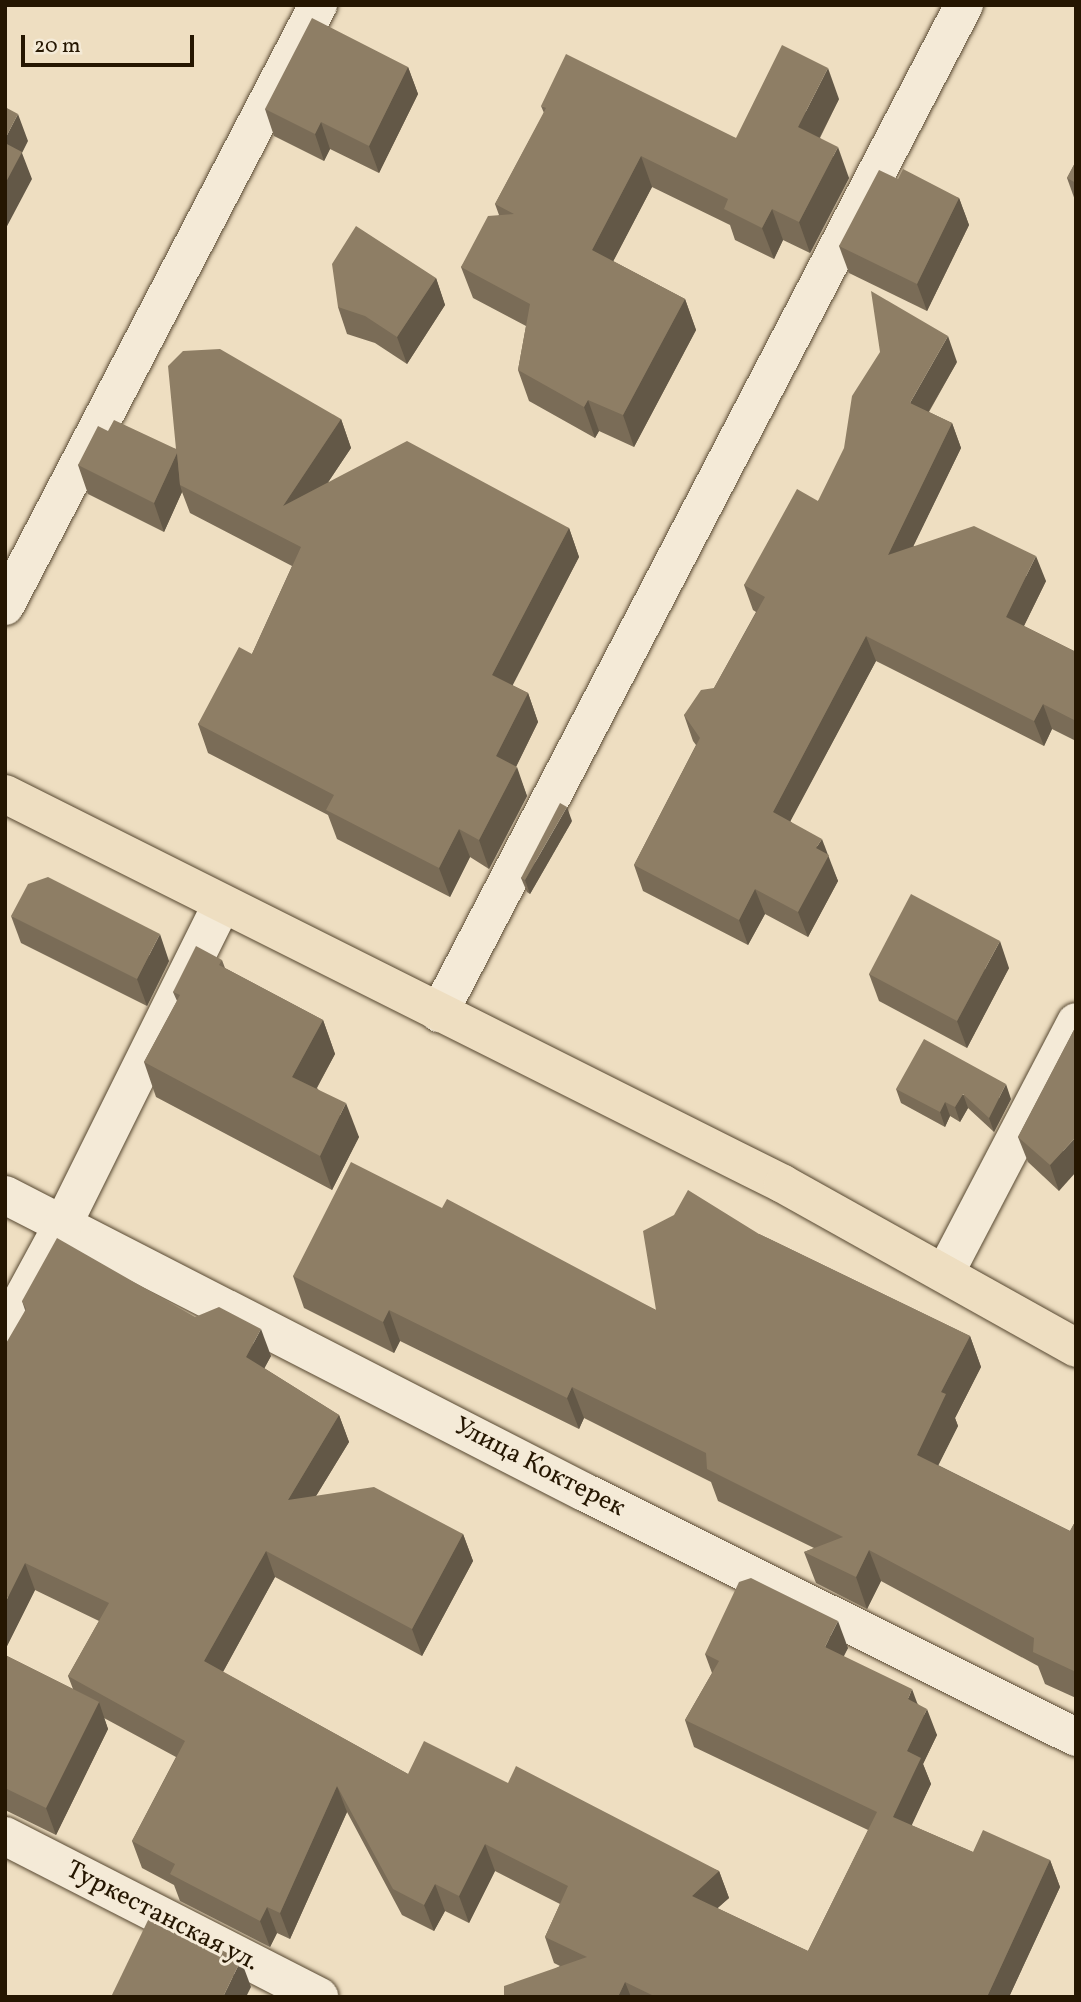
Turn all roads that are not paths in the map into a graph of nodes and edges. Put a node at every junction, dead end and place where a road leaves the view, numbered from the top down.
1 (318, 5) edge
2 (964, 5) edge
3 (5, 606) edge
4 (5, 794) edge
5 (222, 904) junction
6 (439, 1013) junction
7 (1076, 1022) edge
8 (5, 1195) edge
9 (64, 1224) junction
10 (945, 1273) junction
11 (5, 1331) edge
12 (1076, 1348) edge
13 (1076, 1737) edge
14 (5, 1836) edge
15 (319, 1997) edge

1 - 3 street
2 - 6 street
4 - 5 main road
5 - 6 main road
5 - 9 street
6 - 10 main road
7 - 10 street
8 - 9 street, Улица Коктерек
9 - 11 street
9 - 13 street, Улица Коктерек
10 - 12 main road
14 - 15 street, Туркестанская ул.

